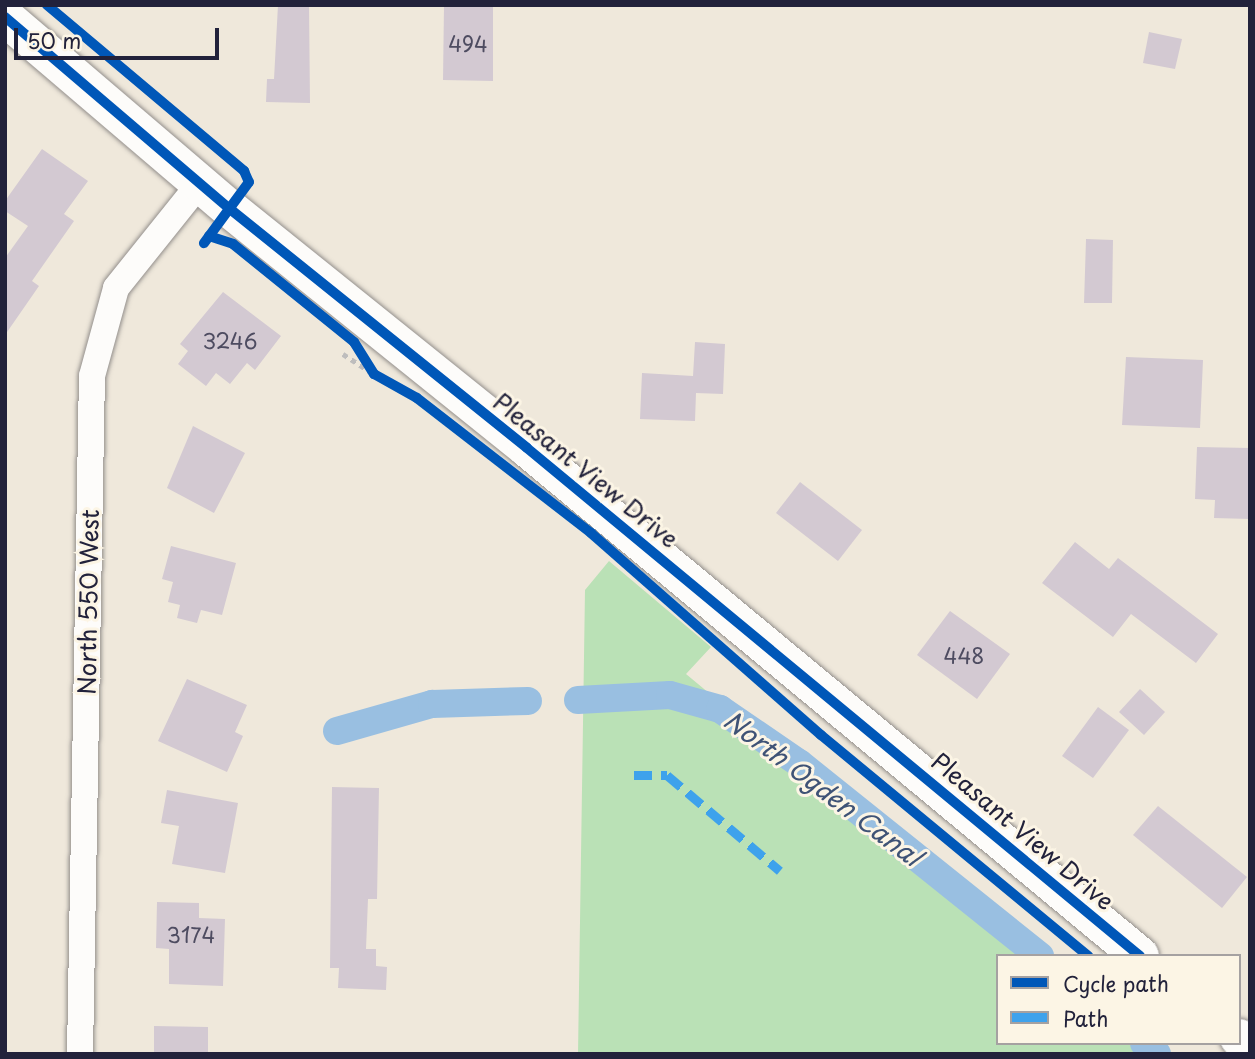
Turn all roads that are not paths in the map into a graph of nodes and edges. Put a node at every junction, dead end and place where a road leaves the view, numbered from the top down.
1 (5, 17) edge
2 (200, 183) junction
3 (1138, 954) edge
4 (80, 1054) edge

1 - 2 street, Pleasant View Drive
2 - 3 street, Pleasant View Drive
2 - 4 street, North 550 West

